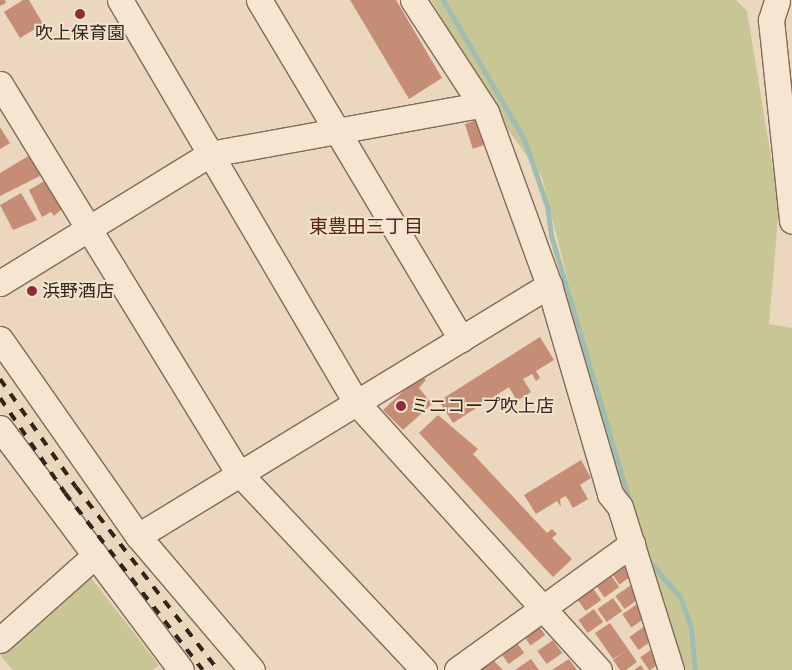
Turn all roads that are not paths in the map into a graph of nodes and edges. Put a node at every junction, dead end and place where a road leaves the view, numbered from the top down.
1 (120, 0) edge
2 (259, 0) edge
3 (413, 0) edge
4 (782, 4) edge
5 (0, 84) edge
6 (785, 92) edge
7 (480, 105) junction
8 (337, 130) junction
9 (210, 154) junction
10 (792, 221) edge
11 (88, 228) junction
12 (0, 283) edge
13 (549, 285) junction
14 (461, 338) junction
15 (0, 339) edge
16 (356, 401) junction
17 (0, 428) edge
18 (238, 472) junction
19 (138, 536) junction
20 (632, 544) junction
21 (92, 558) junction
22 (543, 607) junction
23 (0, 640) edge
24 (174, 668) edge
25 (252, 670) edge
26 (424, 670) edge
27 (456, 670) edge
28 (599, 670) edge
29 (671, 670) edge

1 - 9 street
2 - 8 street
3 - 7 street
4 - 6 street
5 - 11 street
6 - 10 street
7 - 8 street
7 - 13 street
8 - 9 street
8 - 14 street
9 - 11 street
9 - 16 street
11 - 12 street
11 - 18 street
13 - 14 street
13 - 20 street
14 - 16 street
15 - 19 street
16 - 18 street
16 - 22 street
17 - 21 street
18 - 19 street
18 - 26 street
19 - 25 street
20 - 22 street
20 - 29 street
21 - 23 street
21 - 24 street
22 - 27 street
22 - 28 street

